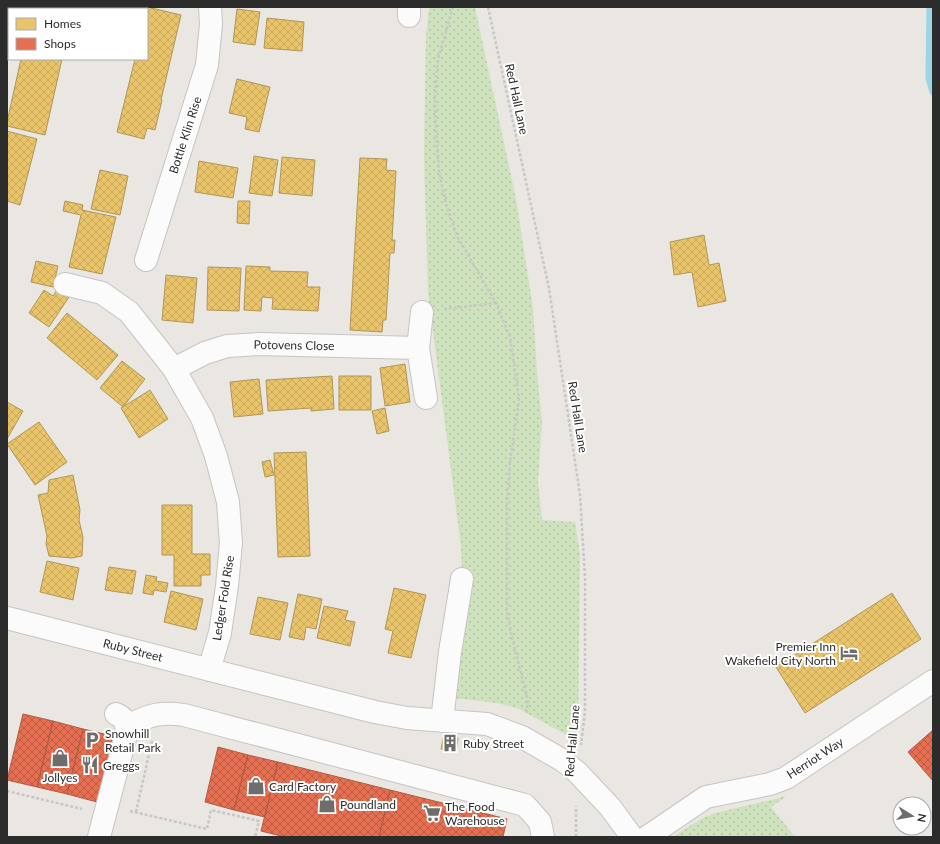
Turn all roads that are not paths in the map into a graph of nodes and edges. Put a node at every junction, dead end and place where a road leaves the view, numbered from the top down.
1 (210, 7) edge
2 (146, 260) dead end
3 (65, 284) dead end
4 (422, 312) road end
5 (418, 348) junction
6 (174, 369) junction
7 (426, 398) dead end
8 (462, 579) dead end
9 (7, 618) edge
10 (209, 670) junction
11 (933, 681) edge
12 (442, 721) junction
13 (99, 837) edge
14 (544, 837) edge
15 (632, 837) edge
16 (647, 837) edge

1 - 2 street, Bottle Klin Rise
3 - 6 street, Ledger Fold Rise
4 - 5 street
5 - 6 street, Potovens Close
5 - 7 street
6 - 10 street, Ledger Fold Rise
8 - 12 street
9 - 10 street, Ruby Street
10 - 12 street, Ruby Street
11 - 16 street, Herriot Way
12 - 15 street, Ruby Street
13 - 14 street

